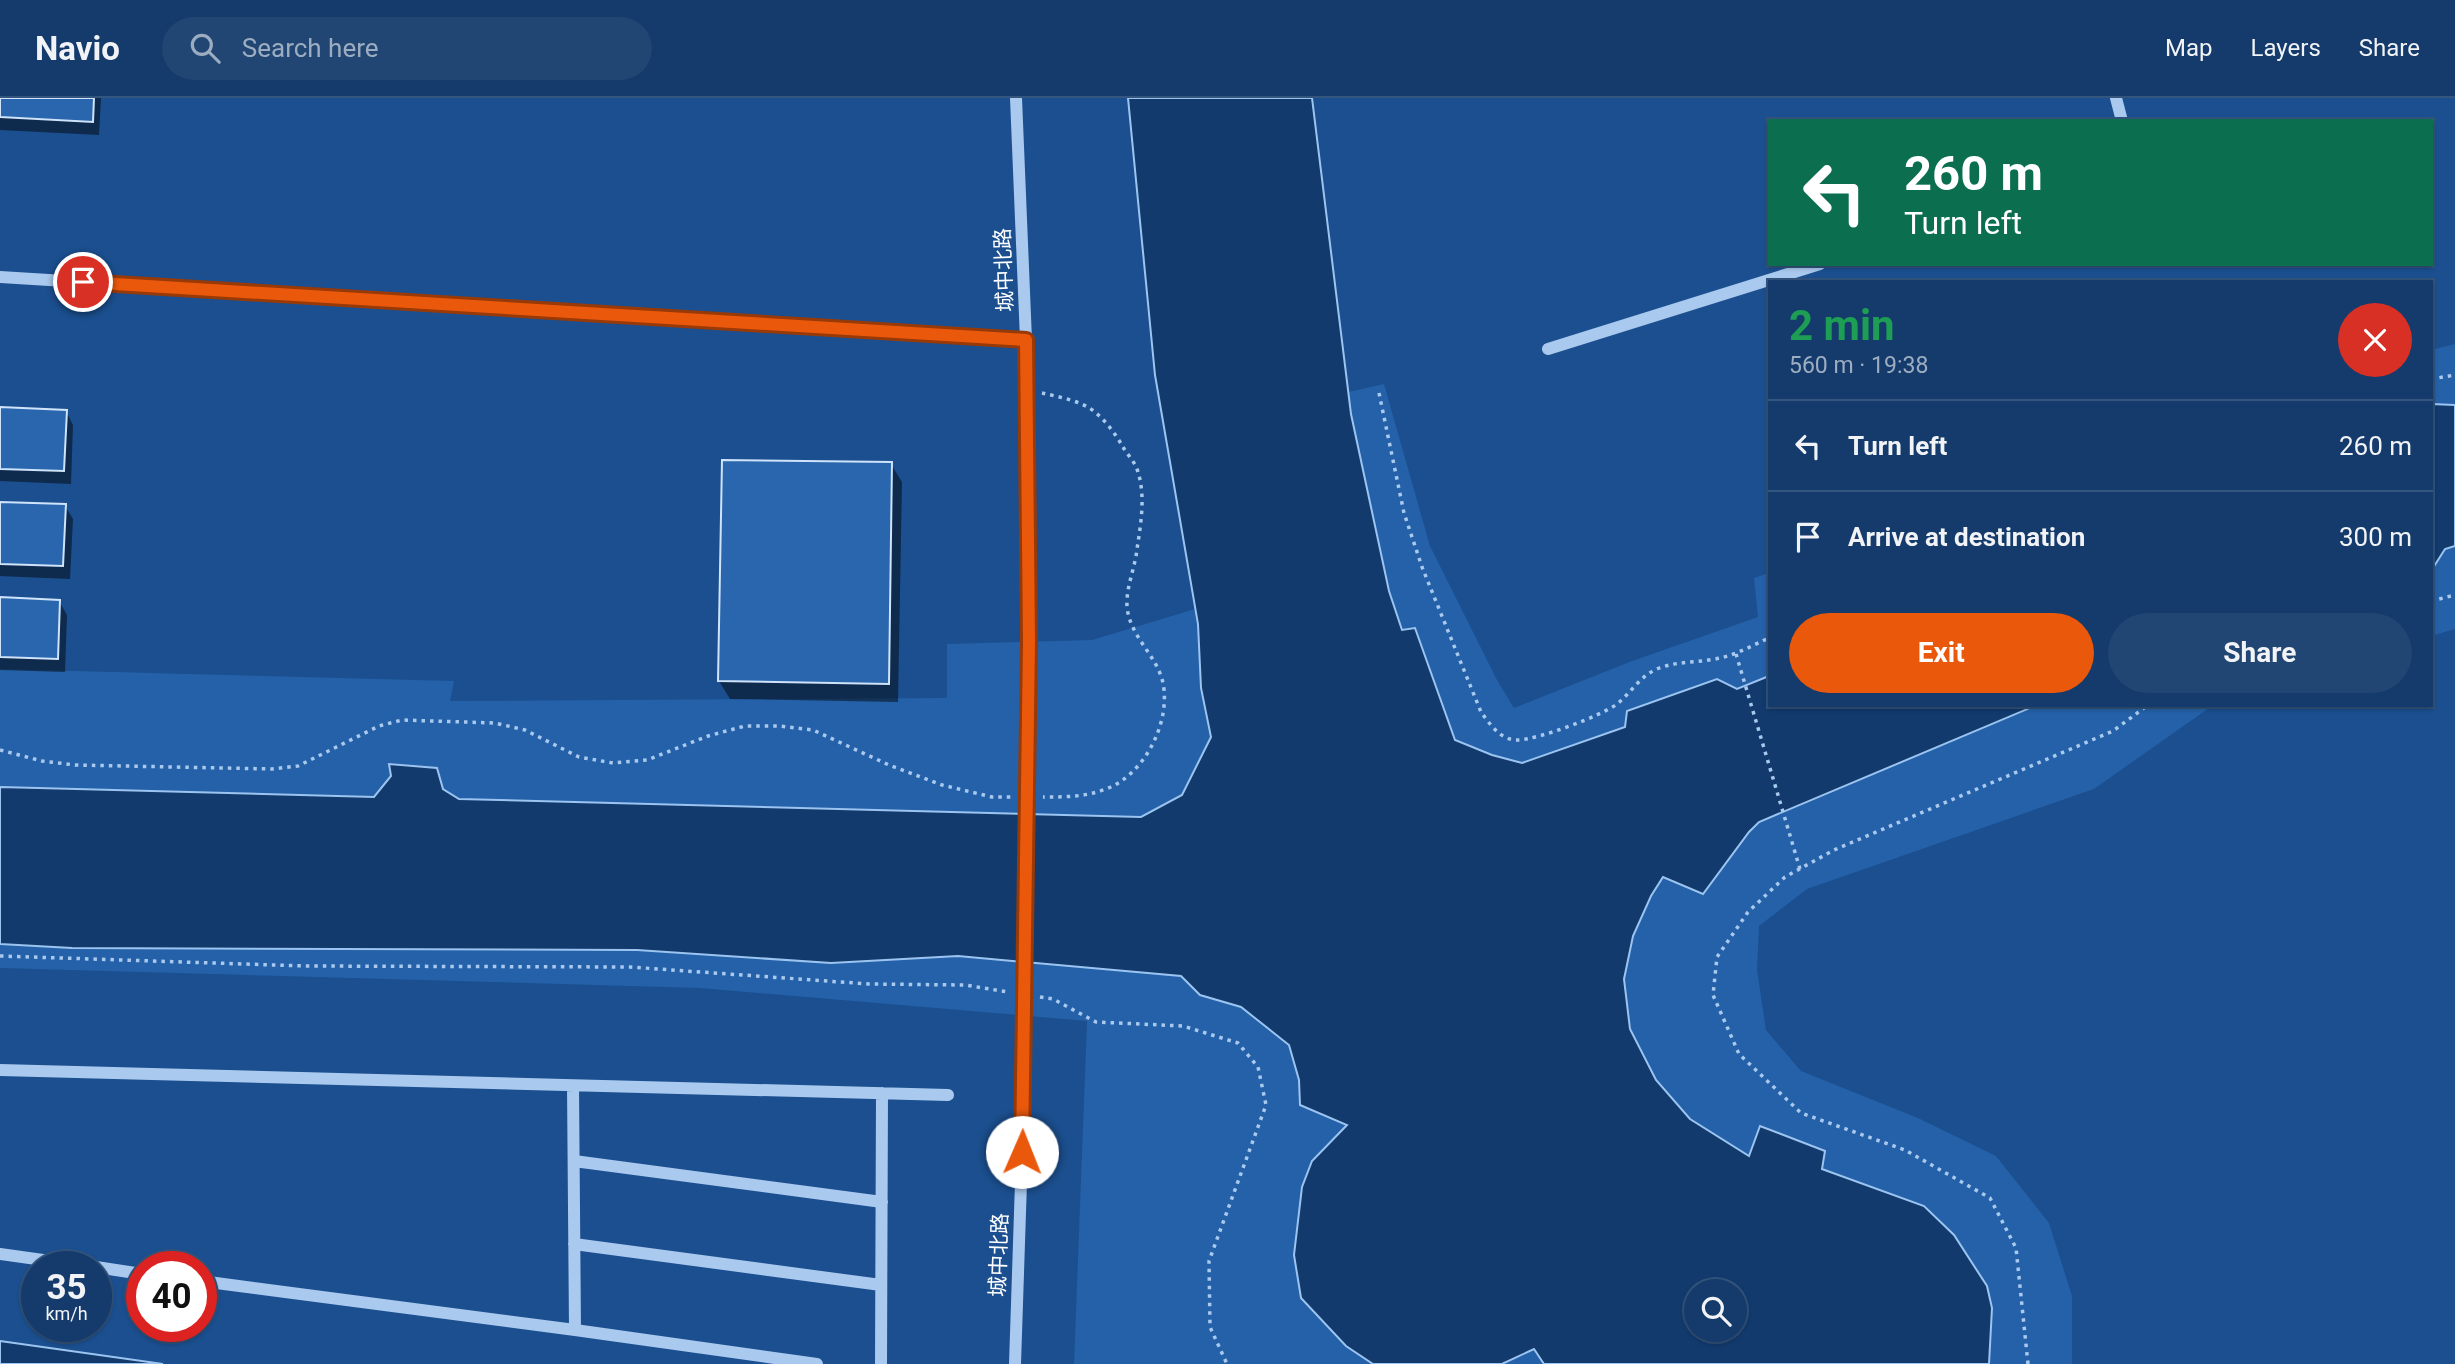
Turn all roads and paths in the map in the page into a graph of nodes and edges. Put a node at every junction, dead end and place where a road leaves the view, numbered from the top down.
1 (1016, 98) edge
2 (2116, 98) edge
3 (2121, 119) edge
4 (1814, 266) edge
5 (0, 276) edge
6 (1768, 280) edge
7 (1769, 280) edge
8 (1026, 340) junction
9 (1548, 349) dead end
10 (2455, 375) edge
11 (2433, 379) edge
12 (1026, 389) junction
13 (1379, 393) dead end
14 (2455, 595) edge
15 (2433, 600) edge
16 (1768, 638) edge
17 (1736, 654) junction
18 (2145, 707) edge
19 (0, 750) edge
20 (1017, 797) dead end
21 (1042, 797) dead end
22 (1800, 869) junction
23 (0, 956) edge
24 (1015, 993) dead end
25 (1028, 995) dead end
26 (0, 1070) edge
27 (573, 1086) junction
28 (882, 1093) junction
29 (948, 1094) dead end
30 (574, 1161) junction
31 (881, 1202) junction
32 (574, 1244) junction
33 (0, 1254) edge
34 (21, 1257) edge
35 (217, 1283) edge
36 (881, 1286) junction
37 (575, 1330) junction
38 (817, 1364) edge
39 (881, 1364) edge
40 (1014, 1364) edge
41 (1227, 1364) edge
42 (2028, 1364) edge

1 - 8 street, 城中北路
2 - 3 street
4 - 7 street
5 - 8 street
6 - 9 street
8 - 12 street, 城中北路
10 - 11 path
12 - 21 path
12 - 40 street, 城中北路, bridge
13 - 17 path
14 - 15 path
16 - 17 path
17 - 22 path
18 - 22 path
19 - 20 path
22 - 42 path
23 - 24 path
25 - 41 path
26 - 27 street
27 - 28 street
27 - 30 street
28 - 29 street
28 - 31 street
30 - 31 street
30 - 32 street
31 - 36 street
32 - 36 street
32 - 37 street
33 - 34 street
35 - 37 street
36 - 39 street
37 - 38 street

